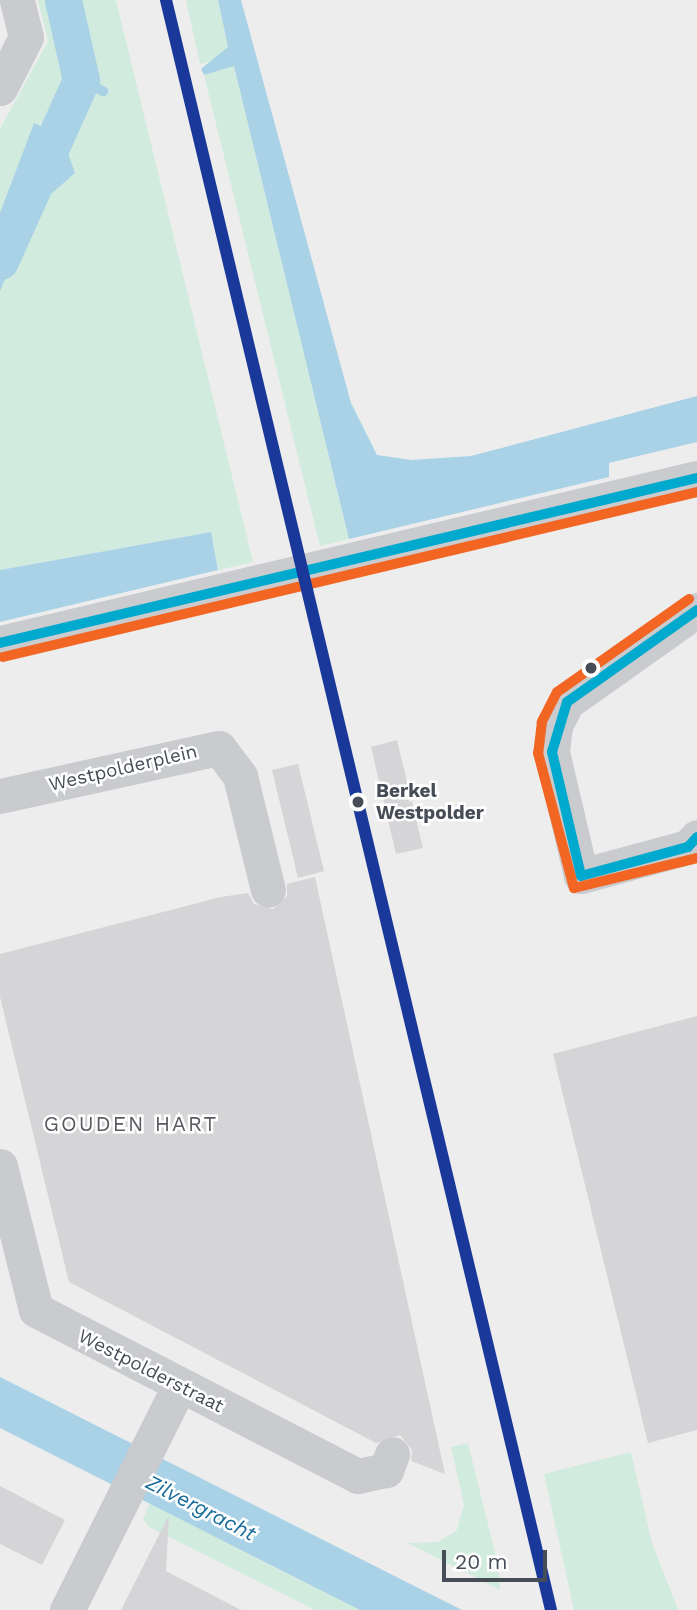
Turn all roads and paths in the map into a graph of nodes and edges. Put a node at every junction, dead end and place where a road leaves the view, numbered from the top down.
1 (17, 0) edge
2 (0, 88) edge
3 (697, 478) edge
4 (697, 610) edge
5 (0, 643) edge
6 (0, 796) edge
7 (697, 837) edge
8 (268, 890) dead end
9 (0, 1166) edge
10 (179, 1386) junction
11 (392, 1454) dead end
12 (67, 1610) edge

1 - 2 street
3 - 5 street
4 - 7 street
6 - 8 street, Westpolderplein
9 - 10 street, Westpolderstraat
10 - 11 street, Westpolderstraat
10 - 12 street

